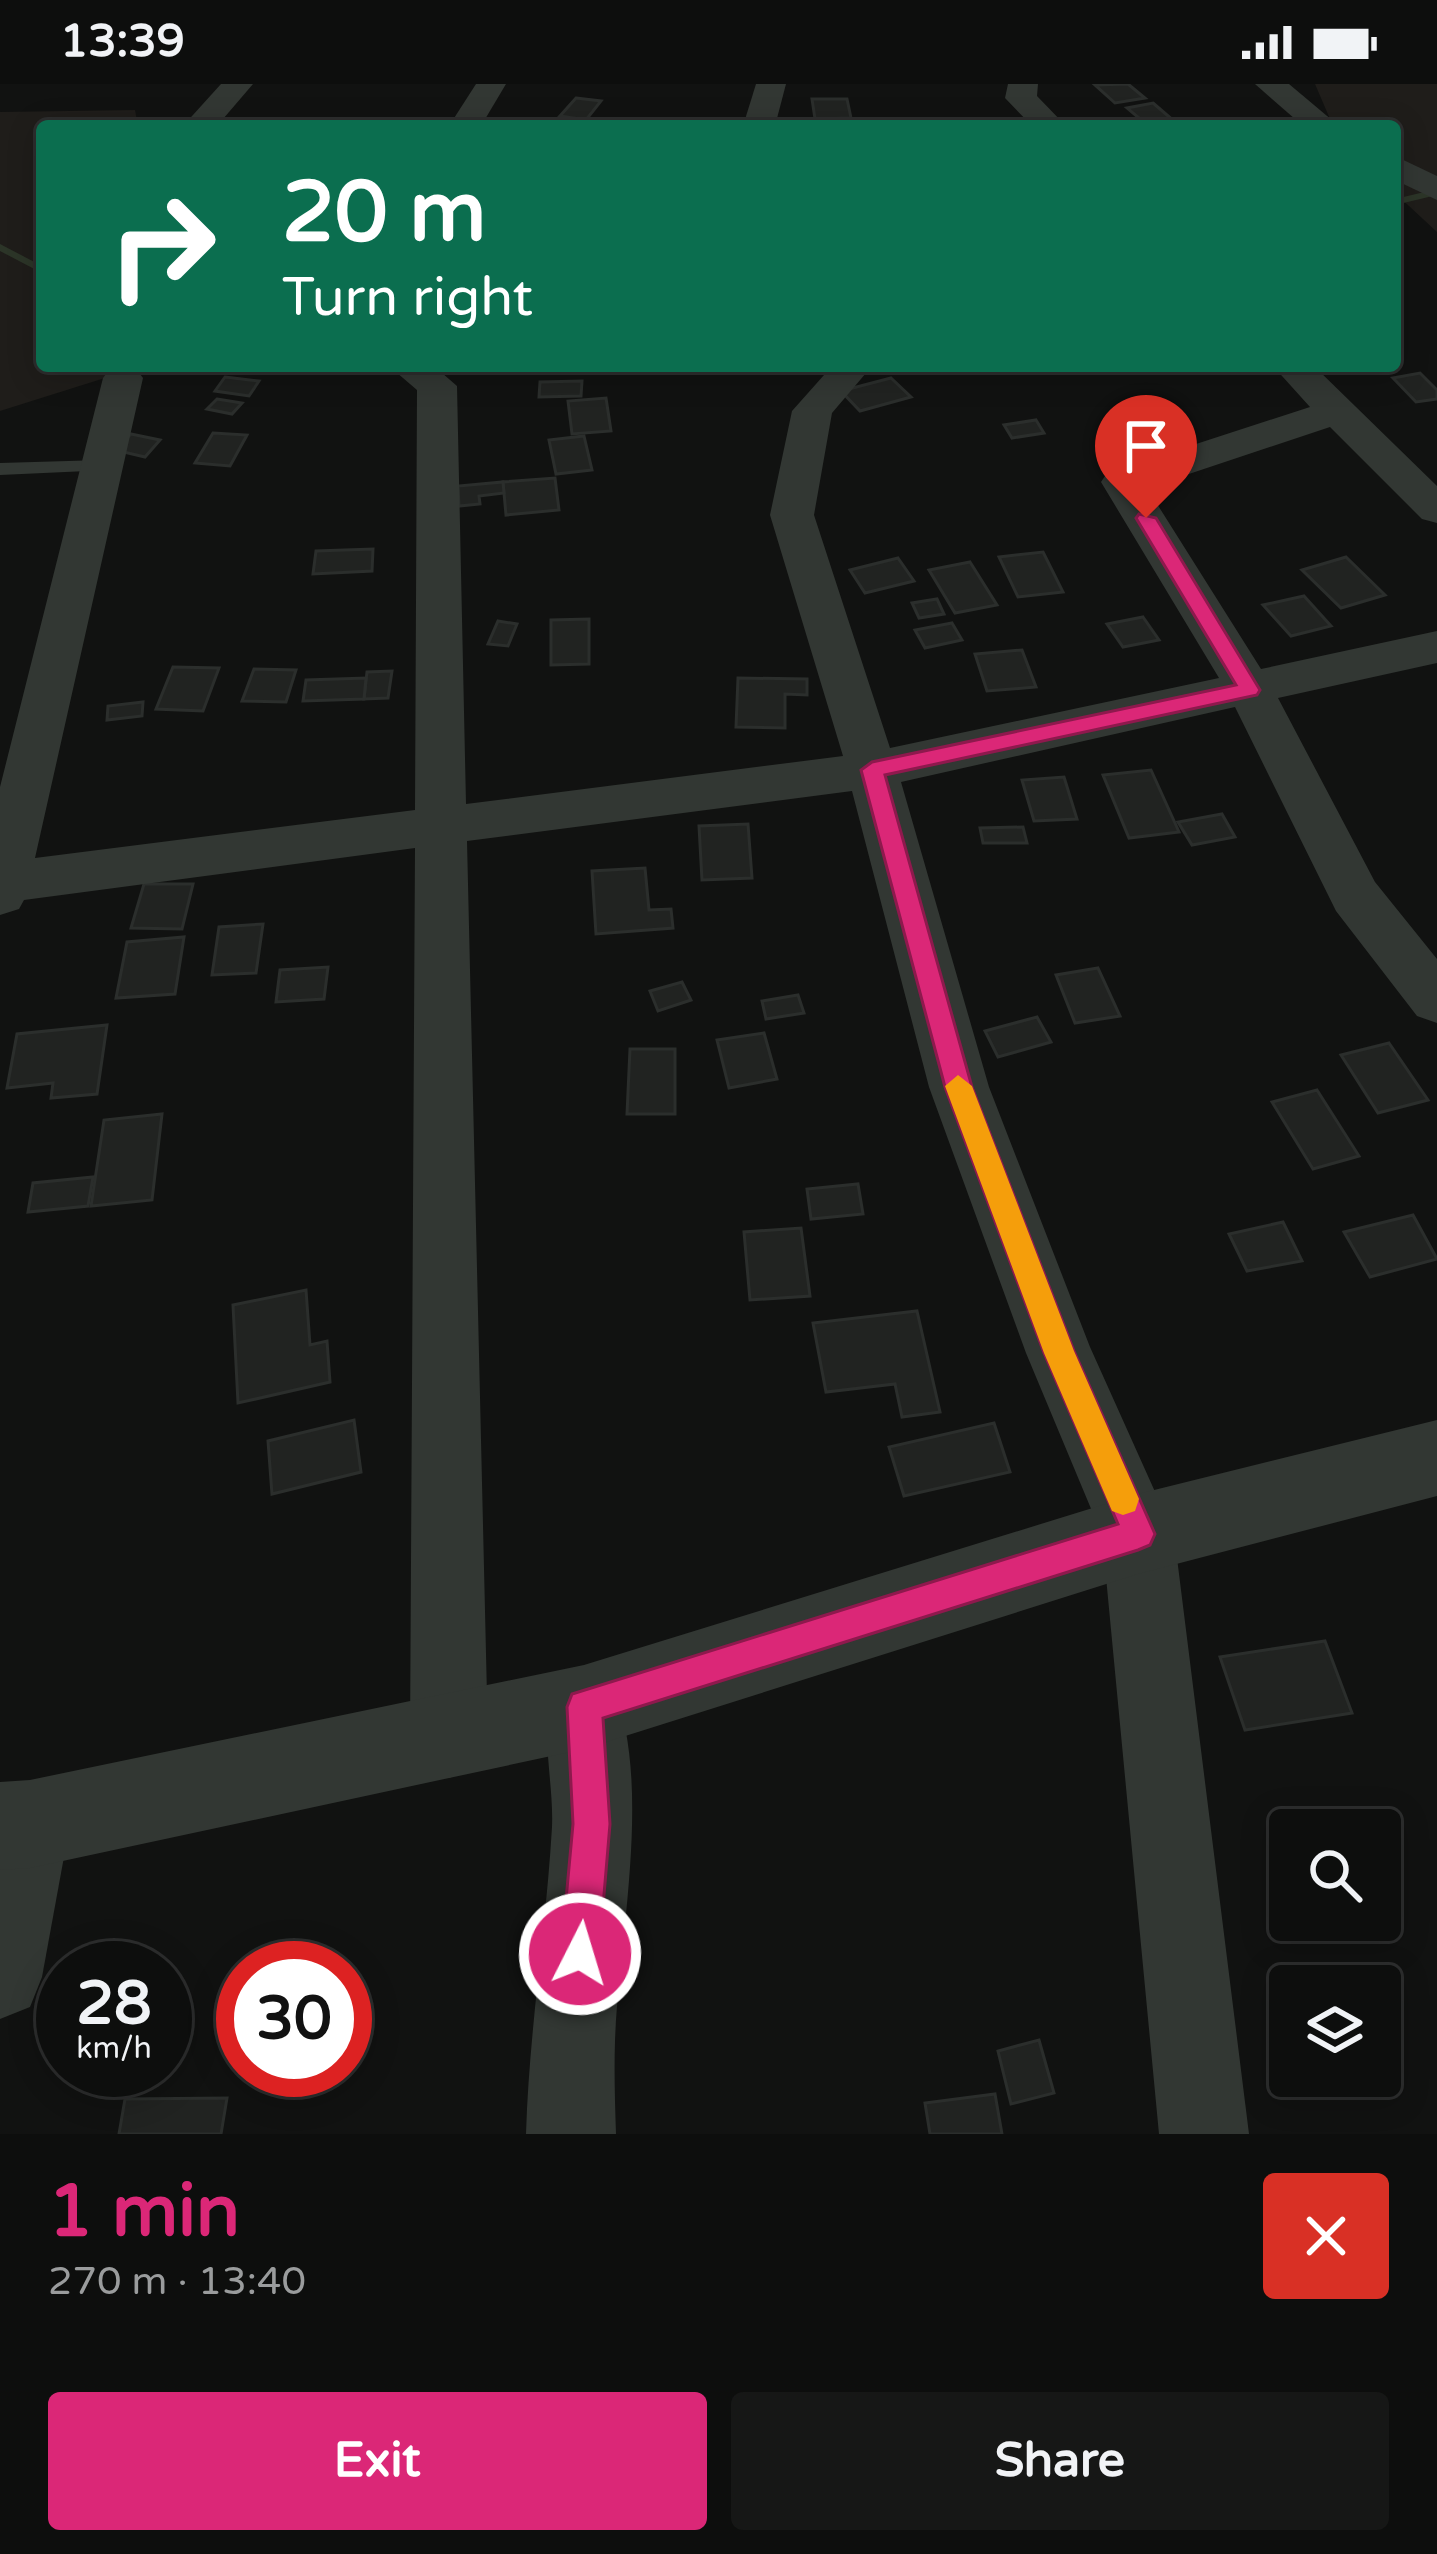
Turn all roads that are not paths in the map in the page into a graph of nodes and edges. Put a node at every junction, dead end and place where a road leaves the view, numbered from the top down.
1 (238, 84) edge
2 (491, 84) edge
3 (771, 84) edge
4 (1270, 84) edge
5 (1016, 98) edge
6 (205, 120) edge
7 (469, 120) edge
8 (761, 120) edge
9 (1043, 120) edge
10 (1315, 120) edge
11 (1401, 169) edge
12 (1435, 189) edge
13 (417, 372) edge
14 (848, 372) edge
15 (1298, 372) edge
16 (123, 378) dead end
17 (1335, 412) junction
18 (102, 466) junction
19 (0, 469) edge
20 (1437, 510) edge
21 (1437, 647) edge
22 (1250, 690) junction
23 (872, 770) junction
24 (444, 825) junction
25 (1, 887) edge
26 (1437, 1000) edge
27 (1437, 1457) edge
28 (1138, 1534) junction
29 (584, 1707) junction
30 (449, 1739) junction
31 (15, 1825) edge
32 (0, 1977) edge
33 (571, 2134) edge
34 (1204, 2134) edge

1 - 6 street
2 - 7 street
3 - 8 street
4 - 10 street
5 - 9 street
11 - 12 street
13 - 24 street
14 - 23 street
15 - 17 street
16 - 18 street
17 - 20 street
17 - 22 street
18 - 19 lane
18 - 25 street
21 - 22 street
22 - 23 street
22 - 26 street
23 - 24 street
23 - 28 street
24 - 25 street
24 - 30 street
27 - 28 street
28 - 29 street
28 - 34 street
29 - 30 street
29 - 33 street
30 - 31 street
31 - 32 street

